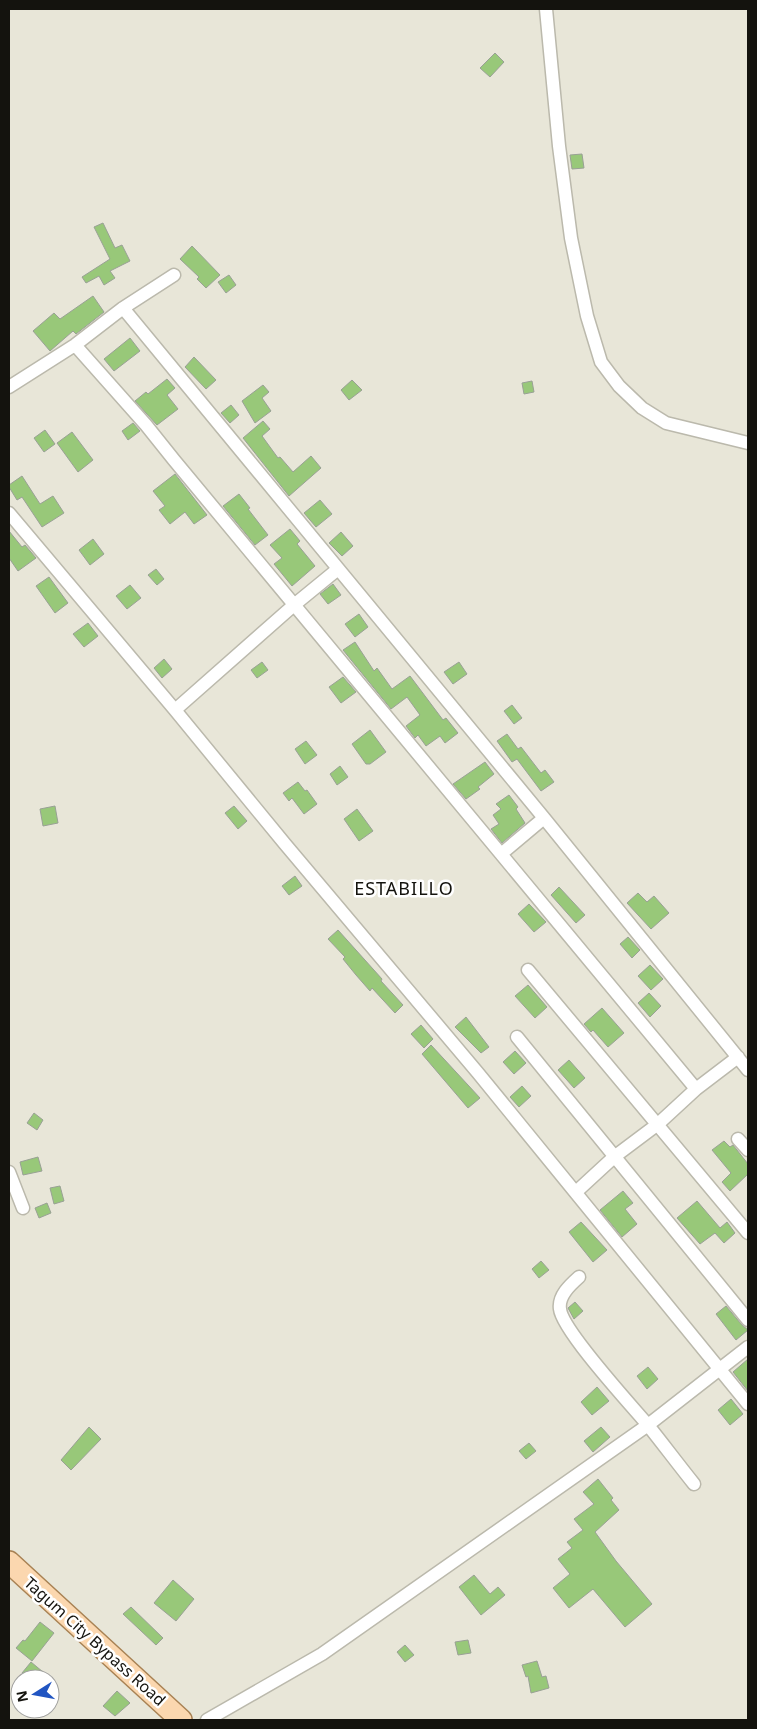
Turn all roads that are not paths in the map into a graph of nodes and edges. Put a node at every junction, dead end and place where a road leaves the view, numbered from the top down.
1 (546, 9) edge
2 (174, 275) dead end
3 (123, 308) junction
4 (75, 344) junction
5 (9, 387) edge
6 (748, 443) edge
7 (9, 513) edge
8 (338, 569) junction
9 (294, 605) junction
10 (176, 710) junction
11 (544, 818) junction
12 (501, 854) junction
13 (528, 970) dead end
14 (517, 1037) dead end
15 (738, 1057) junction
16 (748, 1070) edge
17 (696, 1089) junction
18 (658, 1124) junction
19 (738, 1139) dead end
20 (748, 1150) edge
21 (614, 1157) junction
22 (9, 1172) edge
23 (576, 1192) junction
24 (22, 1208) dead end
25 (748, 1233) edge
26 (579, 1277) dead end
27 (748, 1320) edge
28 (748, 1348) edge
29 (721, 1369) junction
30 (748, 1404) edge
31 (648, 1425) junction
32 (694, 1484) dead end
33 (9, 1562) edge
34 (181, 1720) edge
35 (207, 1720) edge

1 - 6 street
2 - 3 street
3 - 4 street
3 - 8 street
4 - 5 street
4 - 9 street
7 - 10 street
8 - 9 street
8 - 11 street
9 - 10 street
9 - 12 street
10 - 23 street
11 - 12 street
11 - 15 street
12 - 17 street
13 - 18 street
14 - 21 street
15 - 16 street
15 - 17 street
17 - 18 street
18 - 21 street
18 - 25 street
19 - 20 street
21 - 23 street
21 - 27 street
22 - 24 street
23 - 29 street
26 - 31 street
28 - 29 street
29 - 30 street
29 - 31 street
31 - 32 street
31 - 35 street
33 - 34 main road, Tagum City Bypass Road

